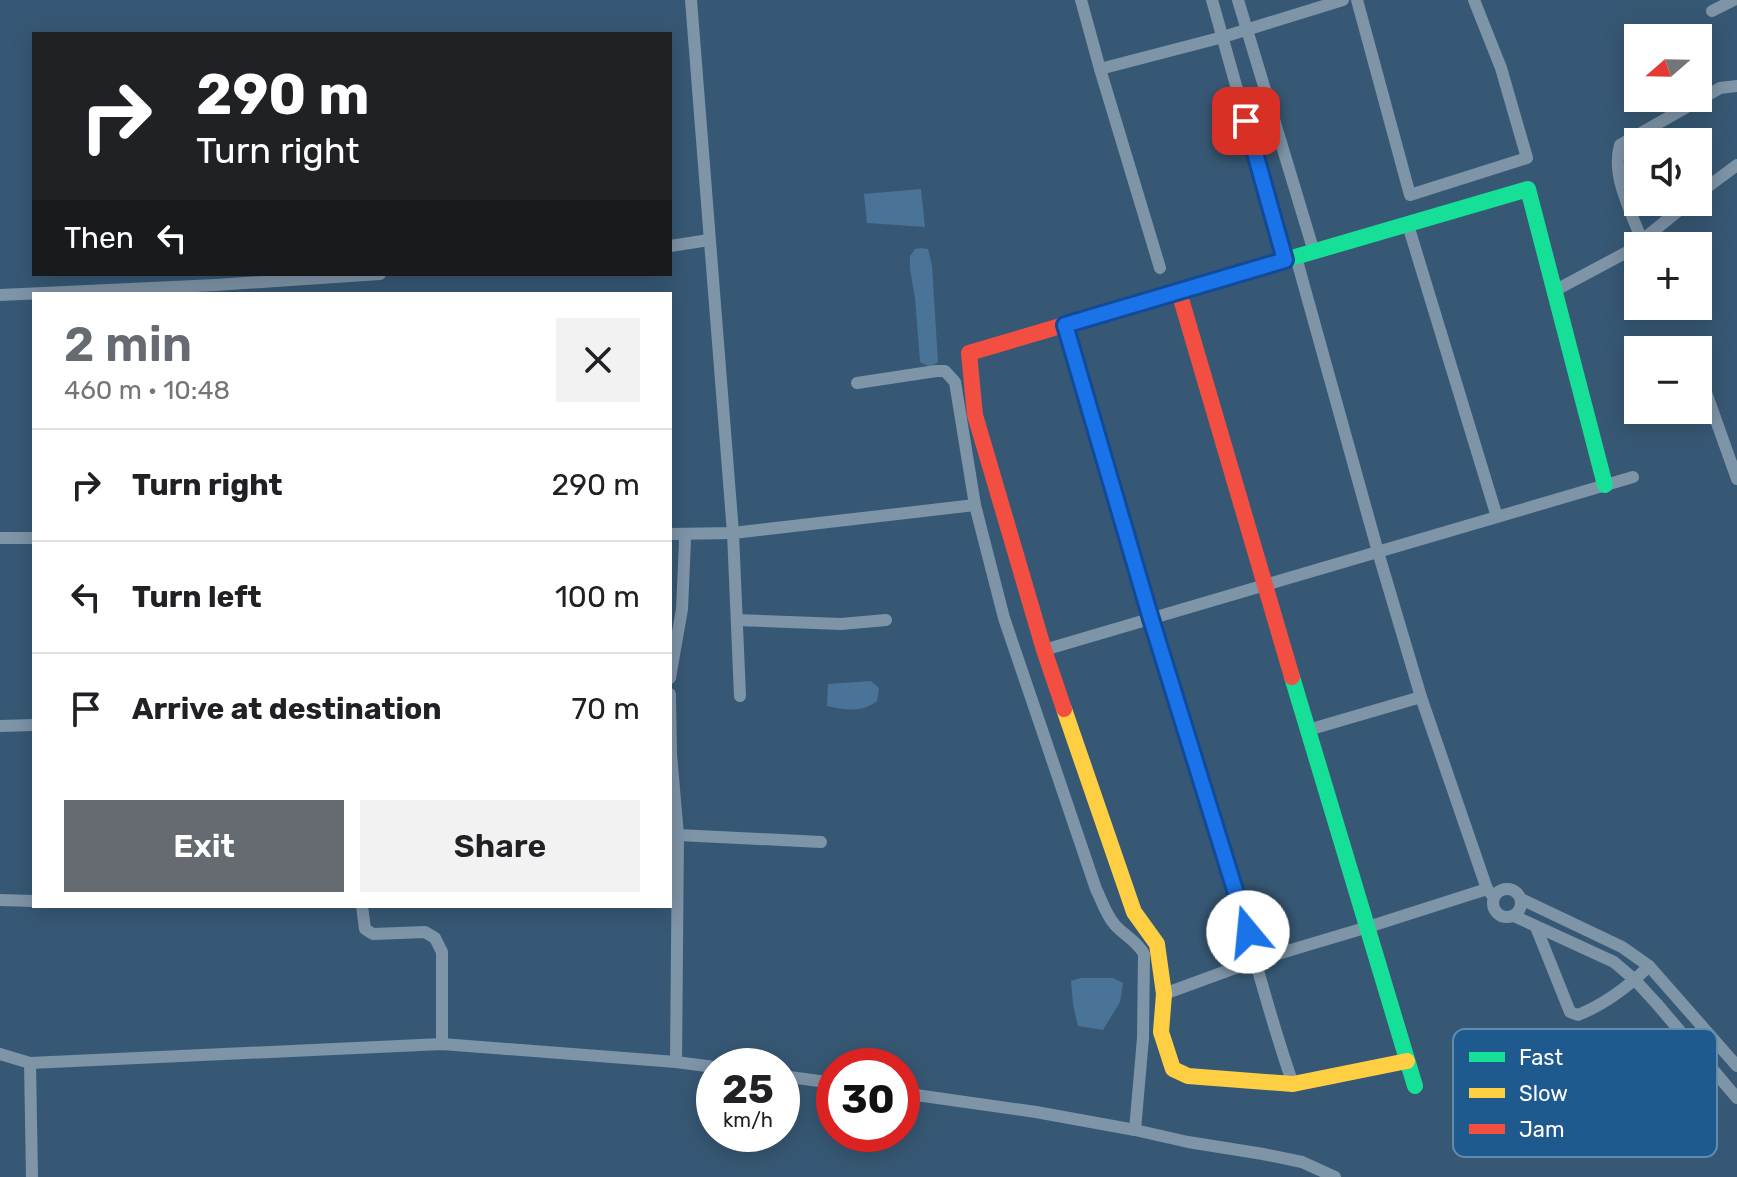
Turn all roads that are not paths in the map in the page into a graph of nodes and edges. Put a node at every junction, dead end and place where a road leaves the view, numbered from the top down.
1 (691, 0) edge
2 (1081, 0) edge
3 (1212, 0) edge
4 (1238, 0) edge
5 (1343, 0) edge
6 (1357, 0) edge
7 (1474, 0) edge
8 (1734, 0) edge
9 (1712, 11) dead end
10 (1247, 30) junction
11 (1223, 37) junction
12 (1100, 69) junction
13 (1737, 86) edge
14 (1737, 165) edge
15 (1712, 184) edge
16 (1672, 216) edge
17 (1408, 225) junction
18 (1639, 232) edge
19 (1653, 232) edge
20 (709, 240) junction
21 (672, 246) edge
22 (1314, 252) junction
23 (1624, 254) edge
24 (1291, 259) junction
25 (1160, 268) dead end
26 (360, 276) edge
27 (217, 290) edge
28 (1554, 291) junction
29 (130, 292) edge
30 (1179, 292) junction
31 (32, 294) edge
32 (0, 295) edge
33 (1065, 325) junction
34 (857, 383) dead end
35 (1712, 409) edge
36 (1633, 477) dead end
37 (1737, 479) edge
38 (1605, 485) junction
39 (975, 505) junction
40 (1497, 517) junction
41 (733, 533) junction
42 (676, 534) edge
43 (0, 538) edge
44 (32, 538) edge
45 (1378, 552) junction
46 (1265, 586) junction
47 (1151, 619) junction
48 (737, 620) junction
49 (886, 620) dead end
50 (1044, 650) junction
51 (672, 666) edge
52 (740, 696) dead end
53 (1421, 697) junction
54 (32, 725) edge
55 (0, 726) edge
56 (1308, 730) junction
57 (672, 766) edge
58 (678, 835) junction
59 (821, 842) dead end
60 (1490, 893) junction
61 (1521, 899) junction
62 (0, 900) edge
63 (32, 901) edge
64 (362, 908) edge
65 (1514, 916) junction
66 (1368, 927) junction
67 (1536, 927) junction
68 (1257, 960) junction
69 (1649, 966) junction
70 (1635, 980) junction
71 (1164, 994) junction
72 (1677, 1029) edge
73 (1704, 1029) edge
74 (1717, 1043) edge
75 (442, 1044) junction
76 (0, 1054) edge
77 (1407, 1061) junction
78 (676, 1062) junction
79 (30, 1063) junction
80 (696, 1065) edge
81 (1737, 1066) edge
82 (1717, 1075) edge
83 (1293, 1084) junction
84 (1415, 1086) dead end
85 (920, 1096) edge
86 (1737, 1098) edge
87 (1135, 1130) junction
88 (32, 1177) edge
89 (1335, 1177) edge

1 - 20 street
2 - 12 street
3 - 11 street
4 - 10 street
5 - 10 street
6 - 7 street
8 - 9 street
10 - 11 street
10 - 22 street
11 - 12 street
11 - 24 street
12 - 25 street
13 - 18 street
14 - 15 street
16 - 19 street
17 - 22 street
17 - 28 street
17 - 40 street
20 - 21 street
20 - 41 street
22 - 24 street
23 - 28 street
24 - 30 street
24 - 45 street
26 - 27 street
27 - 29 street
28 - 38 street
30 - 33 street
30 - 46 street
31 - 32 street
33 - 47 street
33 - 50 street
34 - 39 street
35 - 37 street
36 - 38 street
38 - 40 street
39 - 41 street
39 - 87 street
40 - 45 street
41 - 42 street
41 - 48 street
42 - 51 street
43 - 44 street
45 - 46 street
45 - 53 street
46 - 47 street
46 - 56 street
47 - 50 street
47 - 68 street
48 - 49 street
48 - 52 street
50 - 71 street
53 - 56 street
53 - 60 street
54 - 55 street
56 - 66 street
57 - 58 street
58 - 59 street
58 - 78 street
60 - 61 street
60 - 65 street
60 - 66 street
61 - 65 street
61 - 69 street
62 - 63 street
64 - 75 street
65 - 67 street
66 - 68 street
66 - 77 street
67 - 70 street
67 - 70 street
68 - 71 street
68 - 83 street
69 - 70 street
69 - 73 street
70 - 72 street
71 - 83 street
74 - 81 street
75 - 78 street
75 - 79 street
76 - 79 street
77 - 83 street
77 - 84 street
78 - 80 street
79 - 88 street
82 - 86 street
85 - 87 street
87 - 89 street

